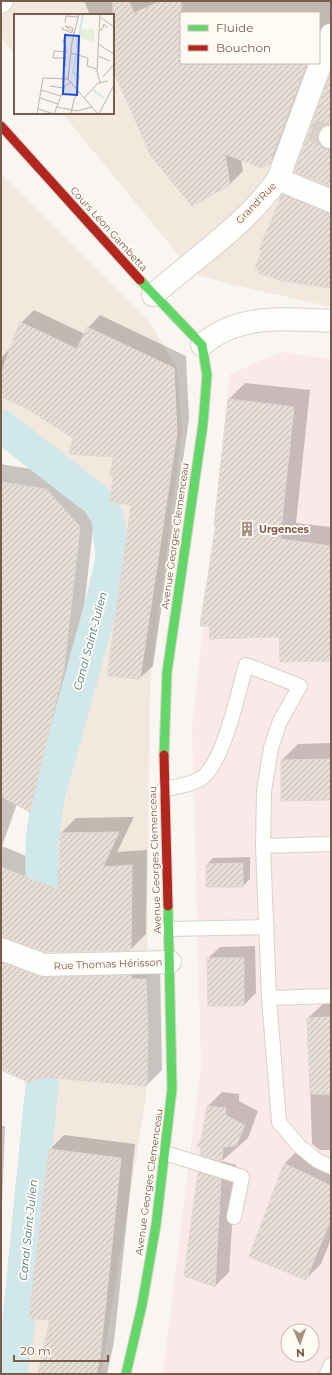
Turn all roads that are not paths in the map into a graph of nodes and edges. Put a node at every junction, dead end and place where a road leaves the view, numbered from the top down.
1 (331, 35) edge
2 (325, 73) edge
3 (1, 126) edge
4 (318, 132) edge
5 (278, 179) junction
6 (331, 201) edge
7 (153, 295) junction
8 (331, 321) edge
9 (202, 346) junction
10 (164, 789) junction
11 (331, 844) edge
12 (263, 846) junction
13 (267, 927) junction
14 (168, 929) junction
15 (1, 949) edge
16 (170, 962) junction
17 (331, 996) edge
18 (269, 998) junction
19 (165, 1154) junction
20 (331, 1167) edge
21 (234, 1217) dead end
22 (331, 1365) edge
23 (126, 1374) edge
24 (327, 1374) edge

1 - 2 street, Grand'Rue
2 - 4 street, Grand'Rue
3 - 7 main road, Cours Léon Gambetta
4 - 5 street, Grand'Rue
5 - 6 street
5 - 7 street, Grand'Rue
7 - 9 main road, Cours Léon Gambetta
8 - 9 street
9 - 10 main road, Avenue Georges Clemenceau
10 - 12 lane
10 - 14 main road, Avenue Georges Clemenceau
11 - 12 lane
12 - 13 lane
13 - 14 lane
13 - 18 lane
14 - 16 main road, Avenue Georges Clemenceau
15 - 16 street, Rue Thomas Hérisson
16 - 19 main road, Avenue Georges Clemenceau
17 - 18 lane
18 - 20 lane
19 - 21 lane
19 - 23 main road, Avenue Georges Clemenceau
22 - 24 lane

